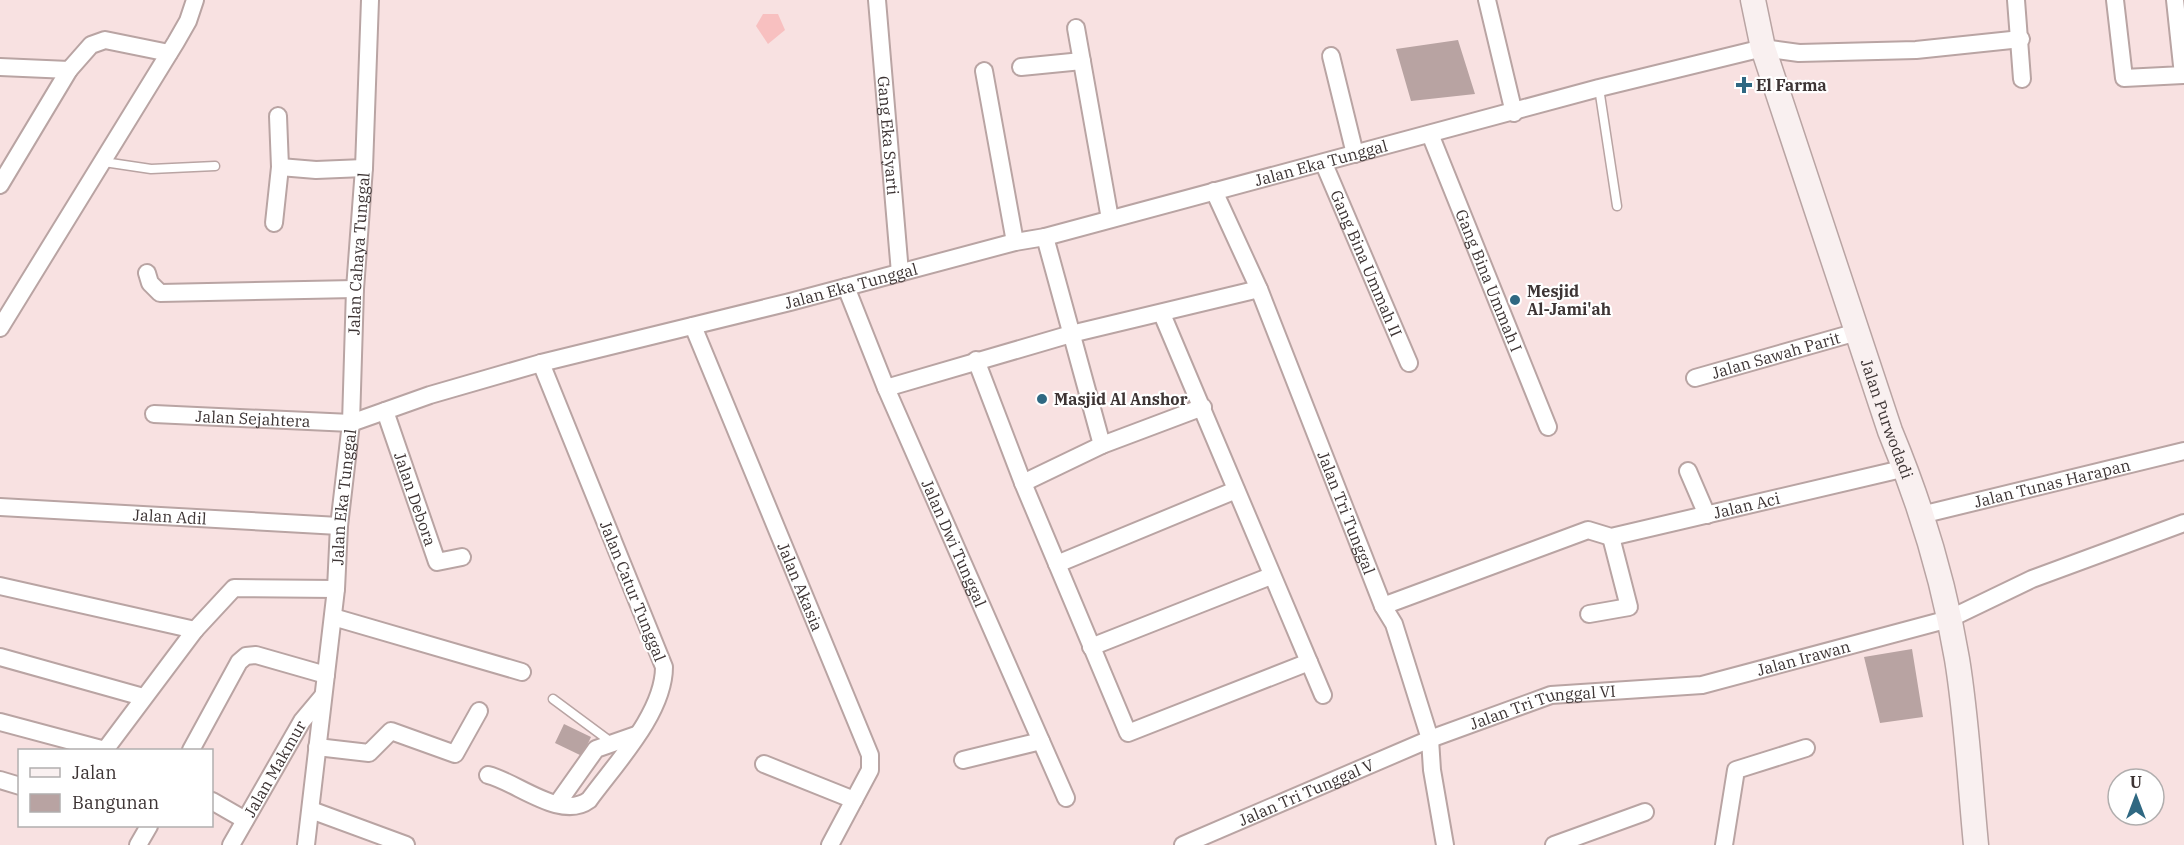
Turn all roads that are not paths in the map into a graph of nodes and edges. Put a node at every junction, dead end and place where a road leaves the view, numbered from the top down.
1 (195, 0) edge
2 (370, 0) edge
3 (877, 0) edge
4 (1487, 0) edge
5 (1753, 0) edge
6 (2016, 0) edge
7 (2115, 0) edge
8 (2175, 0) edge
9 (1076, 28) dead end
10 (2021, 39) junction
11 (2181, 39) edge
12 (1763, 48) junction
13 (169, 52) junction
14 (1331, 56) dead end
15 (1082, 61) junction
16 (0, 67) edge
17 (1021, 68) dead end
18 (69, 70) junction
19 (984, 71) dead end
20 (2022, 79) dead end
21 (1599, 88) junction
22 (1514, 113) junction
23 (278, 116) dead end
24 (1430, 134) junction
25 (1355, 154) junction
26 (104, 162) junction
27 (1324, 164) junction
28 (214, 166) dead end
29 (280, 167) junction
30 (364, 168) junction
31 (0, 185) edge
32 (1214, 191) junction
33 (1617, 206) dead end
34 (1110, 219) junction
35 (274, 223) dead end
36 (1045, 237) junction
37 (1015, 242) junction
38 (147, 273) dead end
39 (900, 273) junction
40 (846, 287) junction
41 (355, 289) junction
42 (1259, 289) junction
43 (1162, 314) junction
44 (693, 326) junction
45 (0, 328) edge
46 (1857, 332) junction
47 (1071, 334) junction
48 (975, 360) junction
49 (541, 363) junction
50 (1409, 363) dead end
51 (1695, 378) dead end
52 (886, 388) junction
53 (1203, 407) junction
54 (385, 411) junction
55 (154, 414) dead end
56 (351, 423) junction
57 (1548, 427) dead end
58 (1102, 445) junction
59 (2184, 451) edge
60 (1905, 468) junction
61 (1688, 471) dead end
62 (1023, 483) junction
63 (1236, 490) junction
64 (0, 507) edge
65 (1707, 515) junction
66 (1921, 515) junction
67 (2184, 523) edge
68 (339, 526) junction
69 (1611, 537) junction
70 (462, 557) dead end
71 (1057, 564) junction
72 (1271, 576) junction
73 (0, 586) edge
74 (336, 589) junction
75 (1383, 606) junction
76 (1589, 614) dead end
77 (333, 617) junction
78 (1949, 619) junction
79 (195, 630) junction
80 (1091, 648) junction
81 (0, 657) edge
82 (1309, 662) junction
83 (522, 672) dead end
84 (326, 675) junction
85 (1658, 688) joint
86 (324, 695) junction
87 (1323, 695) dead end
88 (143, 697) junction
89 (553, 699) dead end
90 (479, 711) dead end
91 (0, 722) edge
92 (636, 735) junction
93 (1430, 739) junction
94 (611, 741) junction
95 (1041, 741) junction
96 (318, 747) junction
97 (1806, 748) dead end
98 (101, 749) edge
99 (106, 749) edge
100 (192, 749) edge
101 (963, 760) dead end
102 (764, 764) dead end
103 (488, 775) dead end
104 (0, 780) edge
105 (18, 785) edge
106 (1066, 798) dead end
107 (854, 800) junction
108 (213, 802) edge
109 (557, 804) junction
110 (310, 810) junction
111 (1645, 812) dead end
112 (245, 820) junction
113 (149, 827) edge
114 (833, 844) edge
115 (138, 845) edge
116 (231, 845) edge
117 (306, 845) edge
118 (406, 845) edge
119 (1183, 845) edge
120 (1445, 845) edge
121 (1554, 845) edge
122 (1724, 845) edge
123 (1976, 845) edge

1 - 13 street
2 - 30 street
3 - 39 street, Gang Eka Syarti
4 - 22 street
5 - 12 street, Jalan Purwodadi
6 - 10 street
7 - 11 street
8 - 11 street
9 - 15 street
10 - 12 street
10 - 20 street
12 - 21 street, Jalan Eka Tunggal
12 - 46 street, Jalan Purwodadi
13 - 18 street
13 - 26 street
14 - 25 street
15 - 17 street
15 - 34 street
16 - 18 street
18 - 31 street
19 - 37 street
21 - 22 street, Jalan Eka Tunggal
21 - 33 lane
22 - 24 street, Jalan Eka Tunggal
23 - 29 street
24 - 25 street, Jalan Eka Tunggal
24 - 57 street, Gang Bina Ummah I
25 - 27 street, Jalan Eka Tunggal
26 - 28 lane
26 - 45 street
27 - 32 street, Jalan Eka Tunggal
27 - 50 street, Gang Bina Ummah II
29 - 30 street, Jalan Cahaya Tunggal
29 - 35 street
30 - 41 street, Jalan Cahaya Tunggal
32 - 34 street, Jalan Eka Tunggal
32 - 42 street, Jalan Tri Tunggal
34 - 36 street, Jalan Eka Tunggal
36 - 37 street, Jalan Eka Tunggal
36 - 47 street
37 - 39 street, Jalan Eka Tunggal
38 - 41 street
39 - 40 street, Jalan Eka Tunggal
40 - 44 street, Jalan Eka Tunggal
40 - 52 street, Jalan Dwi Tunggal
41 - 56 street, Jalan Cahaya Tunggal
42 - 43 street
42 - 75 street, Jalan Tri Tunggal
43 - 47 street
43 - 53 street
44 - 49 street, Jalan Eka Tunggal
44 - 107 street, Jalan Akasia
46 - 51 street, Jalan Sawah Parit
46 - 60 street, Jalan Purwodadi
47 - 48 street
47 - 58 street
48 - 52 street
48 - 62 street
49 - 54 street, Jalan Eka Tunggal
49 - 92 street, Jalan Catur Tunggal
52 - 95 street, Jalan Dwi Tunggal
53 - 58 street
53 - 63 street
54 - 56 street, Jalan Eka Tunggal
54 - 70 street, Jalan Debora
55 - 56 street, Jalan Sejahtera
56 - 68 street, Jalan Eka Tunggal
58 - 62 street
59 - 66 street, Jalan Tunas Harapan
60 - 65 street, Jalan Aci
60 - 66 street, Jalan Purwodadi
61 - 65 street
62 - 71 street
63 - 71 street
63 - 72 street
64 - 68 street, Jalan Adil
65 - 69 street, Jalan Aci
66 - 78 street, Jalan Purwodadi
67 - 78 street, Jalan Irawan
68 - 74 street, Jalan Eka Tunggal
69 - 75 street, Jalan Aci
69 - 76 street
71 - 80 street
72 - 80 street
72 - 82 street
73 - 79 street
74 - 77 street, Jalan Eka Tunggal
74 - 79 street
75 - 93 street, Jalan Tri Tunggal
77 - 83 street
77 - 84 street, Jalan Eka Tunggal
78 - 85 street, Jalan Irawan
78 - 123 street, Jalan Purwodadi
79 - 88 street
80 - 82 street
81 - 88 street
82 - 87 street
84 - 86 street, Jalan Eka Tunggal
84 - 100 street
85 - 93 street, Jalan Tri Tunggal VI
86 - 96 street, Jalan Eka Tunggal
86 - 112 street, Jalan Makmur
88 - 99 street
89 - 94 lane
90 - 96 street
91 - 98 street
92 - 94 street
92 - 109 street, Jalan Catur Tunggal
93 - 119 street, Jalan Tri Tunggal V
93 - 120 street, Jalan Tri Tunggal
94 - 109 street
95 - 101 street
95 - 106 street, Jalan Dwi Tunggal
96 - 110 street, Jalan Eka Tunggal
97 - 122 street
102 - 107 street
103 - 109 street
104 - 105 street
107 - 114 street, Jalan Akasia
108 - 112 street
110 - 117 street, Jalan Eka Tunggal
110 - 118 street
111 - 121 street
112 - 116 street, Jalan Makmur
113 - 115 street

